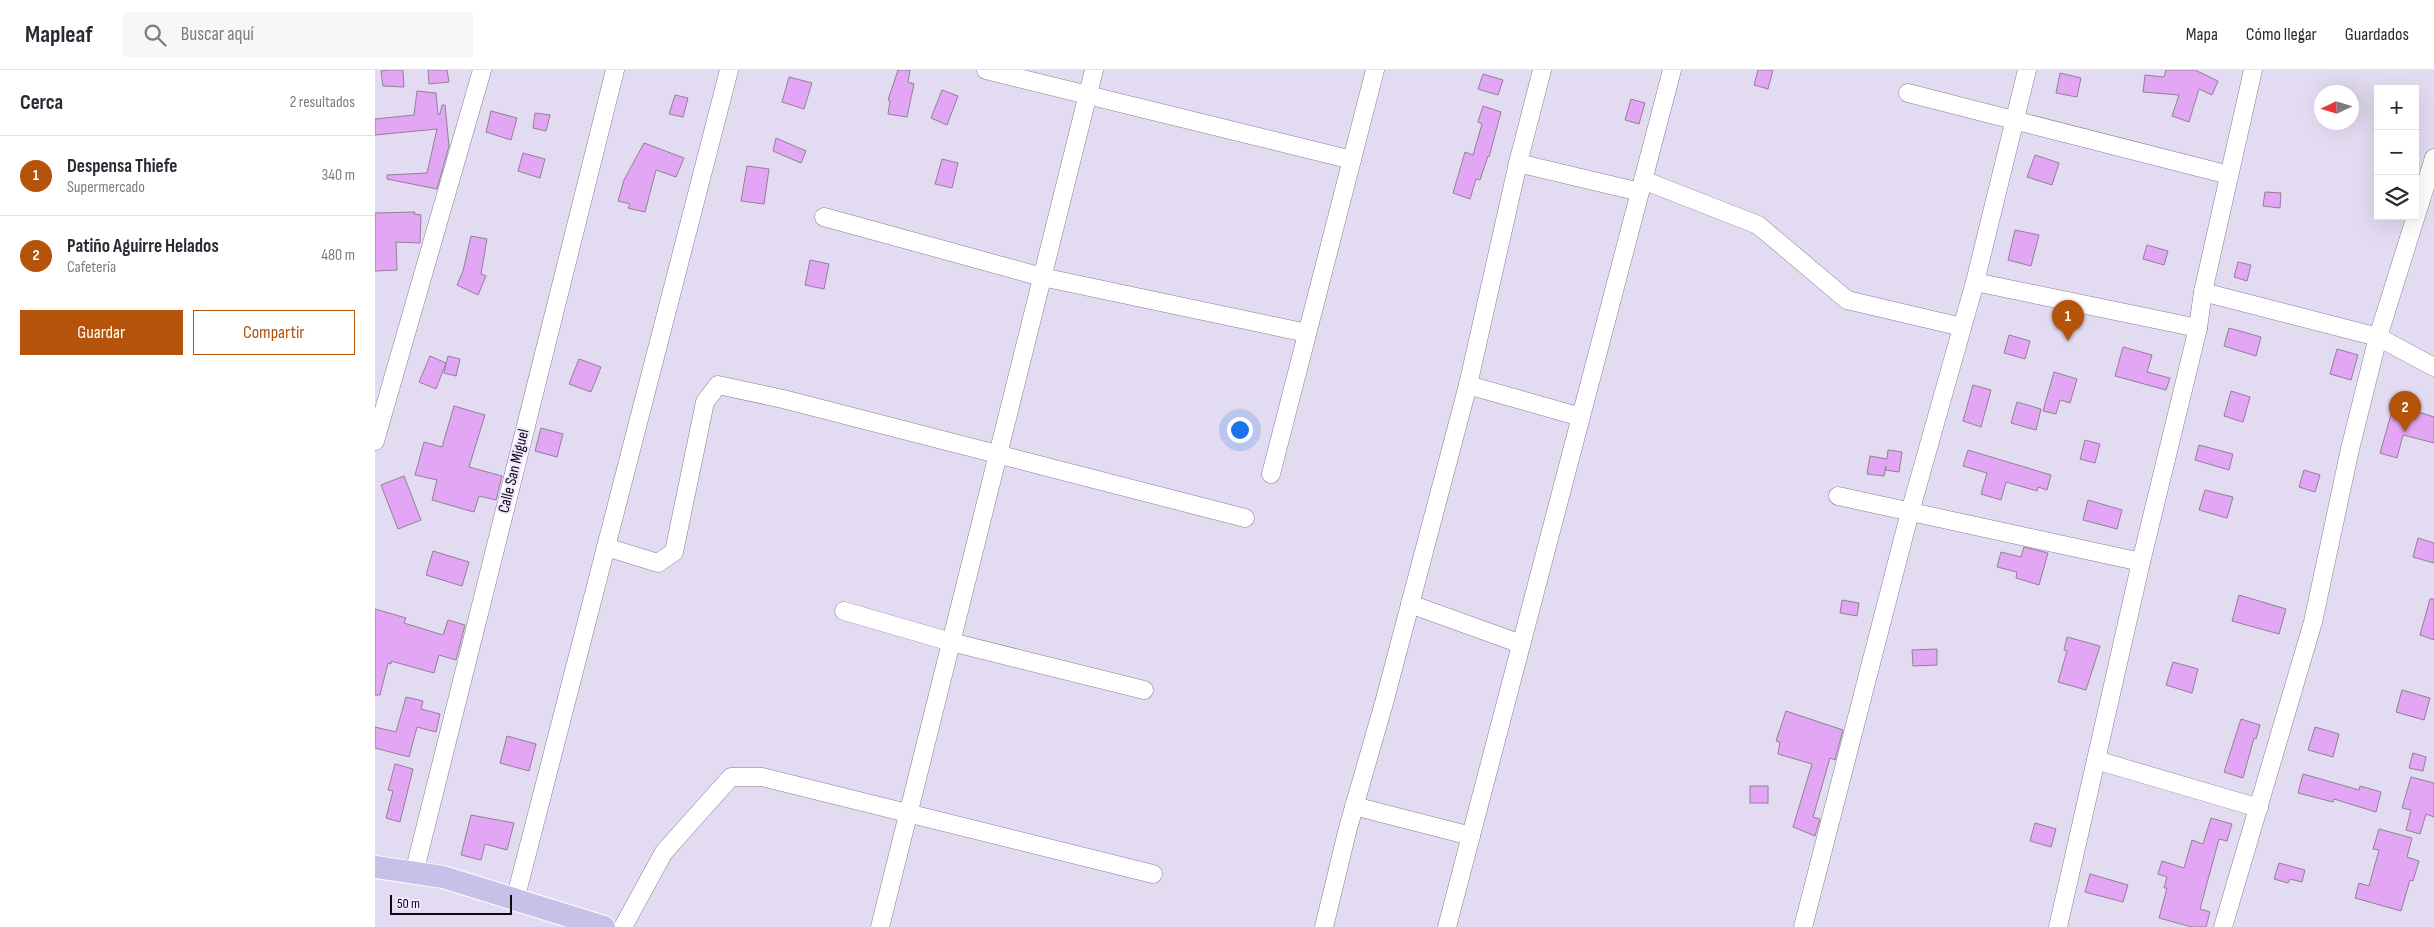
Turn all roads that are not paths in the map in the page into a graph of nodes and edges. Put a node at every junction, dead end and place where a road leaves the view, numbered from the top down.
1 (482, 70) edge
2 (615, 70) edge
3 (729, 70) edge
4 (986, 70) edge
5 (1094, 70) edge
6 (1375, 70) edge
7 (1541, 70) edge
8 (1672, 70) edge
9 (2027, 70) edge
10 (2253, 70) edge
11 (1908, 93) dead end
12 (1088, 94) junction
13 (2015, 120) junction
14 (2434, 158) edge
15 (1352, 160) junction
16 (1518, 163) junction
17 (2229, 175) junction
18 (1642, 186) junction
19 (824, 217) dead end
20 (1042, 276) junction
21 (1975, 282) junction
22 (2203, 292) junction
23 (1962, 327) junction
24 (2198, 328) junction
25 (1307, 333) junction
26 (2378, 337) junction
27 (2434, 367) edge
28 (1468, 385) junction
29 (1581, 416) junction
30 (375, 441) edge
31 (998, 454) junction
32 (1271, 474) dead end
33 (1838, 496) dead end
34 (1910, 512) junction
35 (1245, 518) dead end
36 (606, 547) junction
37 (2141, 562) junction
38 (1410, 604) junction
39 (844, 611) dead end
40 (951, 642) junction
41 (1521, 644) junction
42 (1145, 690) dead end
43 (2096, 760) junction
44 (1354, 806) junction
45 (2259, 808) junction
46 (908, 814) junction
47 (1471, 836) junction
48 (375, 867) edge
49 (414, 873) junction
50 (1153, 874) dead end
51 (515, 900) junction
52 (604, 927) edge
53 (623, 927) edge
54 (880, 927) edge
55 (1324, 927) edge
56 (1447, 927) edge
57 (1803, 927) edge
58 (2058, 927) edge
59 (2223, 927) edge

1 - 30 street
2 - 49 street, Calle San Miguel
3 - 36 street
4 - 12 street
5 - 12 street
6 - 15 street
7 - 16 street
8 - 18 street
9 - 13 street
10 - 17 street
11 - 13 street
12 - 15 street
12 - 20 street
13 - 17 street
13 - 21 street
14 - 26 street
15 - 25 street
16 - 18 street
16 - 28 street
17 - 22 street
18 - 23 street
18 - 29 street
19 - 20 street
20 - 25 street
20 - 31 street
21 - 23 street
21 - 24 street
22 - 24 street
22 - 26 street
23 - 34 street
24 - 37 street
25 - 32 street
26 - 27 street
26 - 45 street
28 - 29 street
28 - 38 street
29 - 41 street
31 - 35 street
31 - 36 street
31 - 40 street
33 - 34 street
34 - 37 street
34 - 57 street
36 - 51 street
37 - 43 street
38 - 41 street
38 - 44 street
39 - 40 street
40 - 42 street
40 - 46 street
41 - 47 street
43 - 45 street
43 - 58 street
44 - 47 street
44 - 55 street
45 - 59 street
46 - 50 street
46 - 53 street
46 - 54 street
47 - 56 street
48 - 49 main road
49 - 51 main road
51 - 52 main road

